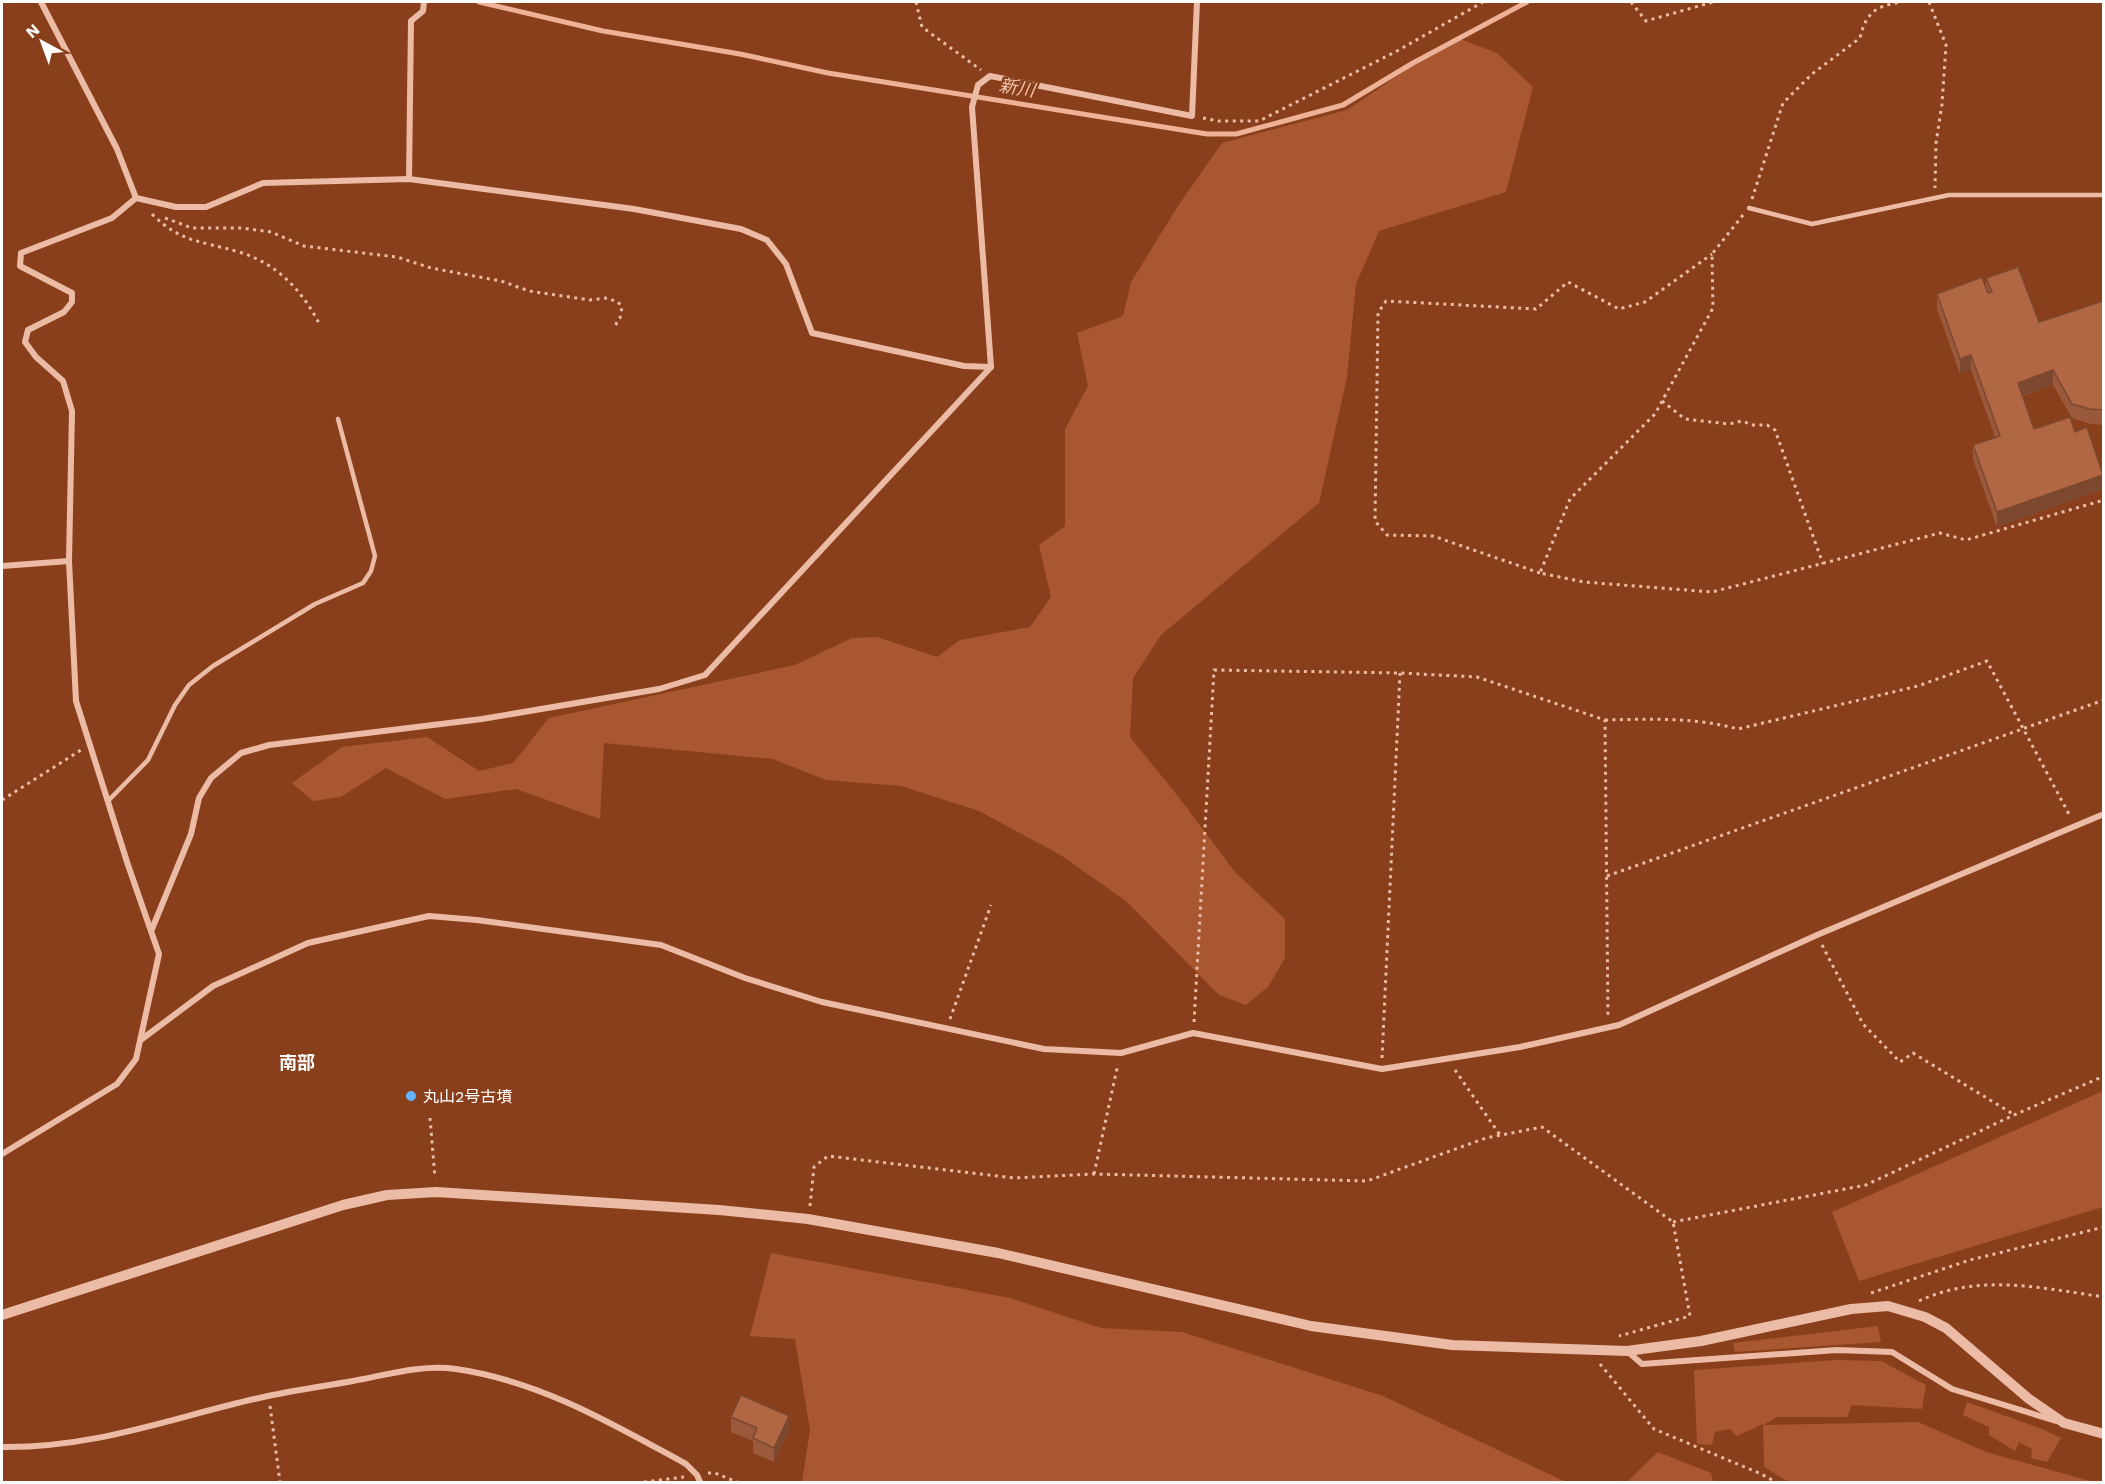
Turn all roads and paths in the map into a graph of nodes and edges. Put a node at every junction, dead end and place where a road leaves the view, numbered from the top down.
1 (41, 2) edge
2 (424, 2) edge
3 (916, 2) edge
4 (1197, 2) edge
5 (1483, 2) edge
6 (1631, 2) edge
7 (1713, 2) edge
8 (1902, 2) edge
9 (1929, 2) edge
10 (990, 76) junction
11 (1192, 116) junction
12 (409, 179) junction
13 (2103, 195) edge
14 (136, 198) junction
15 (1935, 198) junction
16 (1749, 208) junction
17 (1712, 254) junction
18 (319, 323) dead end
19 (614, 327) dead end
20 (991, 367) junction
21 (1662, 401) junction
22 (338, 419) dead end
23 (2103, 500) edge
24 (69, 561) junction
25 (1823, 564) junction
26 (2, 566) edge
27 (1540, 573) junction
28 (1400, 673) junction
29 (2103, 700) edge
30 (1605, 720) junction
31 (2023, 728) junction
32 (90, 745) junction
33 (2, 800) edge
34 (108, 801) junction
35 (2103, 814) edge
36 (2075, 824) junction
37 (1607, 876) junction
38 (991, 905) dead end
39 (152, 929) junction
40 (1817, 935) junction
41 (946, 1029) junction
42 (1608, 1029) junction
43 (1193, 1033) junction
44 (142, 1039) junction
45 (1121, 1053) junction
46 (1448, 1060) junction
47 (1382, 1069) junction
48 (2103, 1076) edge
49 (2014, 1114) junction
50 (430, 1118) dead end
51 (1500, 1135) junction
52 (2, 1154) edge
53 (1094, 1174) junction
54 (436, 1192) junction
55 (808, 1220) junction
56 (1673, 1222) junction
57 (2103, 1227) edge
58 (2103, 1297) edge
59 (1851, 1309) junction
60 (1901, 1310) junction
61 (2, 1315) edge
62 (1589, 1351) junction
63 (1611, 1351) junction
64 (1627, 1351) junction
65 (268, 1396) junction
66 (2064, 1423) junction
67 (2103, 1434) edge
68 (2, 1447) edge
69 (697, 1474) junction
70 (280, 1482) edge
71 (644, 1482) edge
72 (700, 1482) edge
73 (737, 1482) edge
74 (1776, 1482) edge

1 - 14 street
2 - 12 street
3 - 10 path
4 - 11 street
5 - 11 path
6 - 7 path
8 - 16 path
9 - 15 path
10 - 11 street
10 - 20 street
12 - 14 street
12 - 20 street
13 - 15 lane
14 - 18 path
14 - 19 path
14 - 24 street
15 - 16 lane
16 - 17 path
17 - 21 path
17 - 27 path
20 - 39 street
21 - 25 path
21 - 27 path
22 - 34 lane
23 - 25 path
24 - 26 street
24 - 32 street
25 - 27 path
28 - 30 path
28 - 43 path
28 - 47 path
29 - 31 path
30 - 31 path
30 - 37 path
31 - 36 path
31 - 37 path
32 - 33 path
32 - 34 street
34 - 39 street
35 - 36 street
36 - 40 street
37 - 42 path
38 - 41 path
39 - 44 street
40 - 42 street
40 - 49 path
41 - 44 street
41 - 45 street
42 - 46 street
43 - 45 street
43 - 47 street
44 - 52 street
45 - 53 path
46 - 47 street
46 - 51 path
48 - 49 path
49 - 56 path
50 - 54 path
51 - 53 path
51 - 56 path
53 - 55 path
54 - 55 street
54 - 61 street
55 - 62 street
56 - 63 path
57 - 59 path
58 - 60 path
59 - 60 street
59 - 64 street
60 - 66 street
62 - 63 street
62 - 74 path
63 - 64 street
64 - 66 street
65 - 68 street
65 - 69 street
65 - 70 path
66 - 67 street
69 - 71 path
69 - 72 street
69 - 73 path

